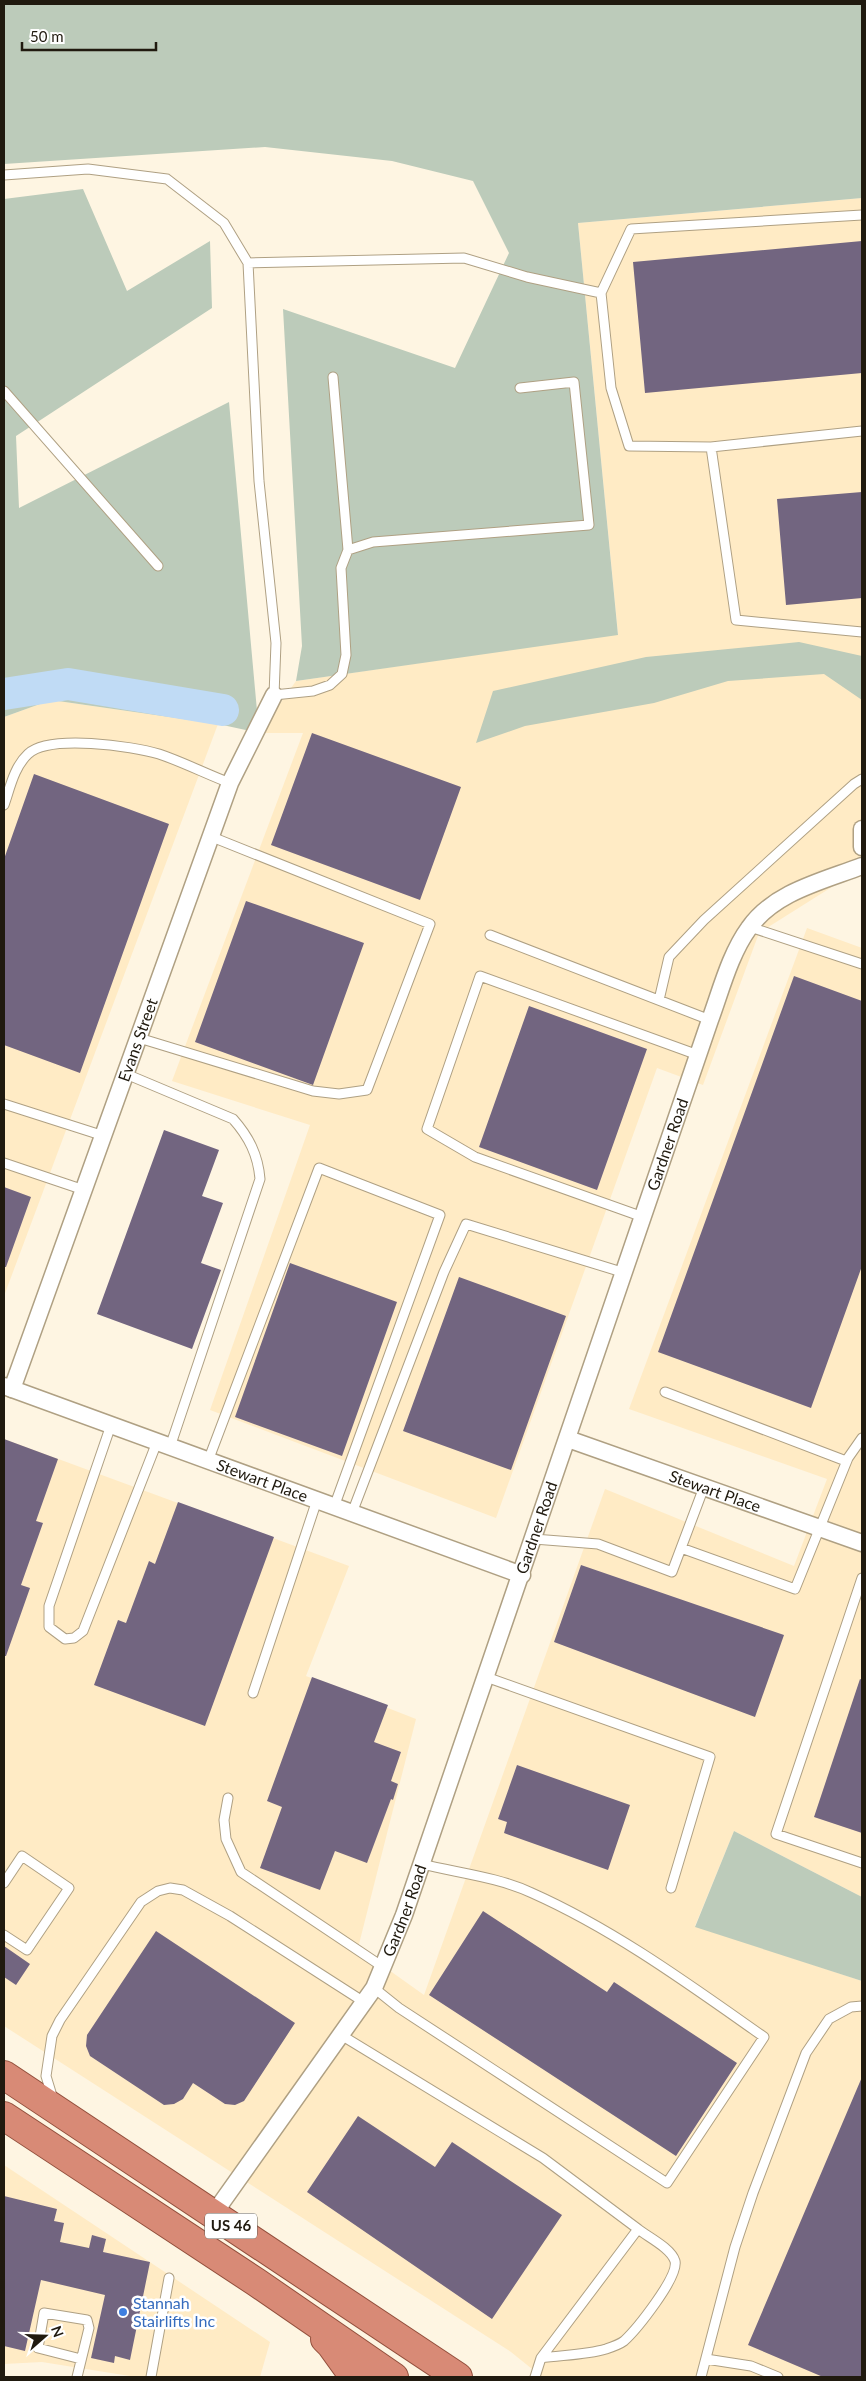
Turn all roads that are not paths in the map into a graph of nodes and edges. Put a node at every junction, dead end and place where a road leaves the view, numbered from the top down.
1 (4, 175) edge
2 (862, 215) edge
3 (248, 264) junction
4 (601, 293) junction
5 (334, 377) dead end
6 (520, 388) dead end
7 (4, 391) edge
8 (862, 431) edge
9 (711, 447) junction
10 (348, 550) junction
11 (158, 566) dead end
12 (862, 632) edge
13 (274, 694) junction
14 (862, 779) edge
15 (230, 783) junction
16 (4, 805) edge
17 (862, 829) edge
18 (212, 837) junction
19 (862, 847) edge
20 (862, 866) edge
21 (750, 927) junction
22 (490, 935) dead end
23 (862, 964) edge
24 (659, 1000) junction
25 (710, 1020) junction
26 (139, 1038) junction
27 (698, 1055) junction
28 (126, 1074) junction
29 (4, 1104) edge
30 (104, 1136) junction
31 (4, 1162) edge
32 (84, 1190) junction
33 (643, 1217) junction
34 (624, 1272) junction
35 (8, 1388) edge
36 (665, 1392) dead end
37 (110, 1425) junction
38 (862, 1438) edge
39 (568, 1439) junction
40 (164, 1444) junction
41 (208, 1460) junction
42 (846, 1461) junction
43 (704, 1487) junction
44 (317, 1500) junction
45 (334, 1506) junction
46 (352, 1513) junction
47 (820, 1528) junction
48 (534, 1539) junction
49 (862, 1542) edge
50 (681, 1548) junction
51 (522, 1575) junction
52 (862, 1578) edge
53 (486, 1676) junction
54 (253, 1693) dead end
55 (228, 1798) dead end
56 (862, 1863) edge
57 (422, 1864) junction
58 (4, 1883) edge
59 (671, 1888) dead end
60 (4, 1934) edge
61 (383, 1967) junction
62 (374, 1988) junction
63 (364, 2002) junction
64 (862, 2006) edge
65 (341, 2035) junction
66 (4, 2075) edge
67 (57, 2110) junction
68 (4, 2116) edge
69 (216, 2216) junction
70 (638, 2229) junction
71 (169, 2278) dead end
72 (256, 2282) junction
73 (541, 2358) junction
74 (82, 2359) junction
75 (706, 2359) junction
76 (77, 2377) edge
77 (151, 2377) edge
78 (354, 2377) edge
79 (394, 2377) edge
80 (458, 2377) edge
81 (535, 2377) edge
82 (701, 2377) edge
83 (778, 2377) edge

1 - 3 lane
2 - 4 lane
3 - 4 lane
3 - 13 lane
4 - 9 lane
5 - 10 lane
6 - 10 lane
7 - 11 lane
8 - 9 lane
9 - 12 lane
10 - 13 lane
13 - 15 street, Evans Street
14 - 24 lane
15 - 16 lane
15 - 18 street, Evans Street
17 - 19 street
18 - 26 street, Evans Street
18 - 26 lane
20 - 21 street, Gardner Road
21 - 23 lane
21 - 25 street, Gardner Road
22 - 24 lane
24 - 25 lane
25 - 27 street, Gardner Road
26 - 28 street, Evans Street
27 - 33 street, Gardner Road
27 - 33 lane
28 - 30 street, Evans Street
28 - 40 lane
29 - 30 lane
30 - 32 street, Evans Street
31 - 32 lane
32 - 35 street, Evans Street
33 - 34 street, Gardner Road
34 - 39 street, Gardner Road
34 - 46 lane
35 - 37 street, Stewart Place
36 - 42 lane
37 - 40 street, Stewart Place
37 - 40 lane
38 - 42 lane
39 - 43 street, Stewart Place
39 - 48 street, Gardner Road
40 - 41 street, Stewart Place
41 - 44 street, Stewart Place
41 - 45 lane
42 - 47 lane
43 - 47 street, Stewart Place
43 - 50 lane
44 - 45 street, Stewart Place
44 - 54 lane
45 - 46 street, Stewart Place
46 - 51 street, Stewart Place
47 - 49 street, Stewart Place
47 - 50 lane
48 - 50 lane
48 - 51 street, Gardner Road
51 - 53 street, Gardner Road
52 - 56 lane
53 - 57 street, Gardner Road
53 - 59 lane
55 - 61 lane
57 - 61 street, Gardner Road
57 - 62 lane
58 - 60 lane
61 - 62 street, Gardner Road
62 - 63 street, Gardner Road
63 - 65 street, Gardner Road
63 - 67 lane
64 - 75 lane
65 - 69 street, Gardner Road
65 - 70 lane
66 - 67 highway, US 46
67 - 69 highway, US 46
68 - 72 highway, US 46
69 - 80 highway, US 46
70 - 73 lane
70 - 73 lane
71 - 77 lane
72 - 78 highway
72 - 79 highway, US 46
73 - 81 lane
74 - 74 lane
74 - 76 lane
75 - 82 lane
75 - 83 lane

